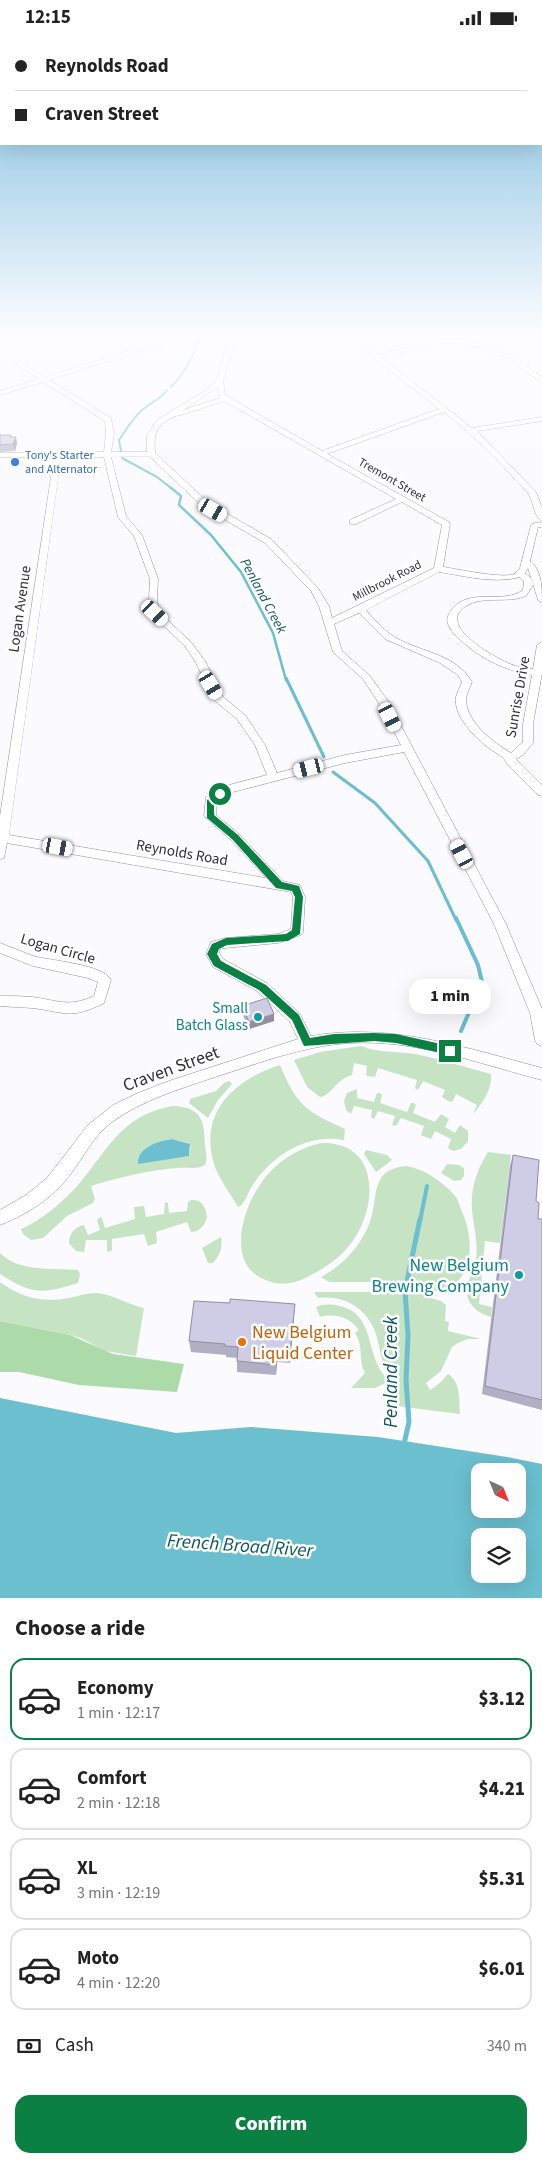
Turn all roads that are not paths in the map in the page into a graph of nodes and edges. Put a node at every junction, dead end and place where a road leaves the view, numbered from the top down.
1 (89, 408) edge
2 (180, 408) edge
3 (194, 408) edge
4 (241, 408) edge
5 (446, 409) joint
6 (167, 416) junction
7 (542, 419) edge
8 (472, 430) junction
9 (322, 453) junction
10 (151, 454) junction
11 (0, 455) edge
12 (58, 455) junction
13 (107, 455) junction
14 (403, 499) junction
15 (542, 519) edge
16 (353, 521) dead end
17 (542, 525) edge
18 (526, 562) junction
19 (438, 569) junction
20 (521, 574) junction
21 (542, 600) edge
22 (360, 609) junction
23 (328, 623) junction
24 (542, 645) edge
25 (536, 673) junction
26 (538, 689) edge
27 (406, 748) junction
28 (511, 757) junction
29 (273, 777) junction
30 (542, 792) edge
31 (2, 838) junction
32 (0, 855) edge
33 (279, 885) junction
34 (0, 948) edge
35 (0, 1001) edge
36 (540, 1013) edge
37 (542, 1040) edge
38 (307, 1043) junction
39 (542, 1074) edge
40 (0, 1218) edge

1 - 13 street
2 - 6 street
3 - 6 street
4 - 9 street, Tremont Street
5 - 8 street
5 - 9 street
6 - 10 street
7 - 8 street
8 - 15 street
9 - 14 street, Tremont Street
10 - 13 street
10 - 23 street
11 - 12 street
12 - 13 street
12 - 31 street, Logan Avenue
13 - 29 street
14 - 16 street
14 - 19 street, Tremont Street
17 - 18 street
18 - 20 street
18 - 21 street
19 - 20 street, Millbrook Road
19 - 22 street, Millbrook Road
20 - 25 street
22 - 23 street, Millbrook Road
22 - 28 street, Sunrise Drive
23 - 27 street
24 - 25 street, Sunrise Drive
25 - 26 street, Sunrise Drive
26 - 28 street, Sunrise Drive
27 - 29 street, Reynolds Road
27 - 36 street
28 - 30 street
29 - 33 street, Reynolds Road
31 - 32 street, Logan Avenue
31 - 33 street, Reynolds Road
33 - 38 street
34 - 35 street, Logan Circle
36 - 37 street
38 - 39 street, Craven Street
38 - 40 street, Craven Street

